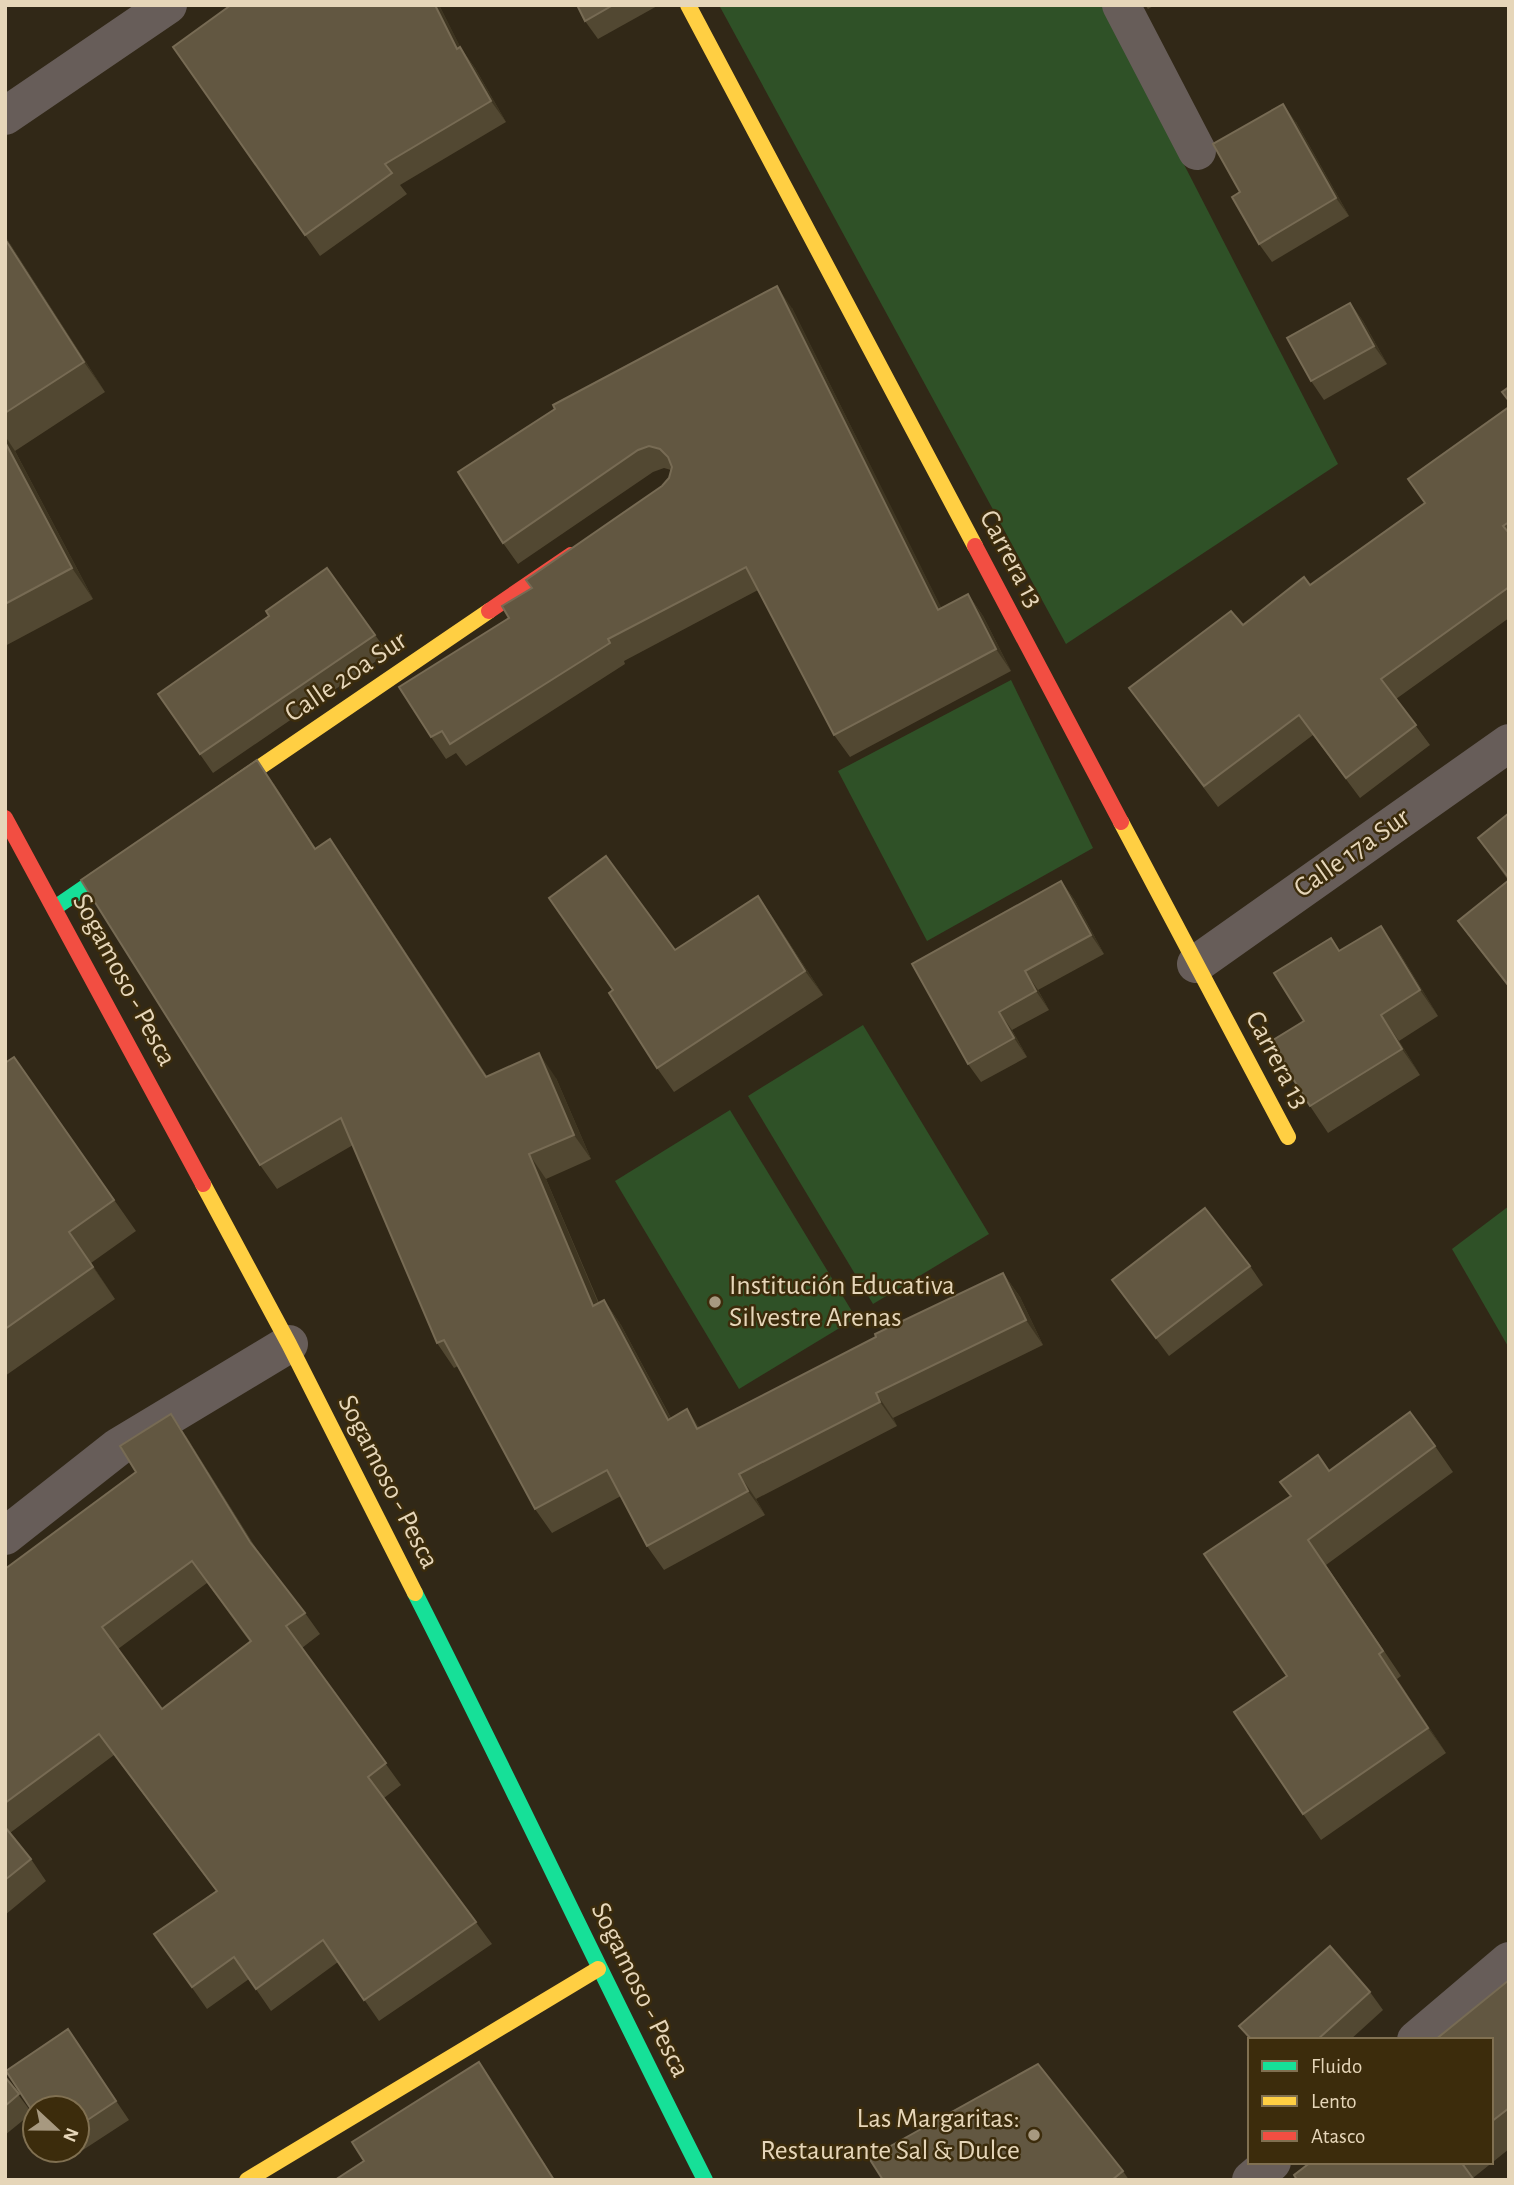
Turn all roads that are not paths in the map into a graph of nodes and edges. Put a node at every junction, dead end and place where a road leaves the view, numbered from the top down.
1 (168, 5) edge
2 (688, 5) edge
3 (1121, 5) edge
4 (5, 116) edge
5 (1197, 151) dead end
6 (584, 545) edge
7 (1509, 743) edge
8 (205, 804) edge
9 (9, 834) edge
10 (148, 844) edge
11 (56, 907) junction
12 (1196, 964) junction
13 (1288, 1137) dead end
14 (289, 1344) junction
15 (5, 1536) edge
16 (1509, 1961) edge
17 (598, 1969) junction
18 (1418, 2038) edge
19 (1270, 2164) edge
20 (247, 2180) edge
21 (705, 2180) edge
22 (1251, 2180) edge

1 - 4 street
2 - 12 street, Carrera 13
3 - 5 street
6 - 8 street, Calle 20a Sur
7 - 12 street, Calle 17a Sur
9 - 11 street, Sogamoso - Pesca
10 - 11 street
11 - 14 street, Sogamoso - Pesca
12 - 13 street, Carrera 13
14 - 15 street
14 - 17 street, Sogamoso - Pesca
16 - 18 street
17 - 20 street
17 - 21 street, Sogamoso - Pesca
19 - 22 street

